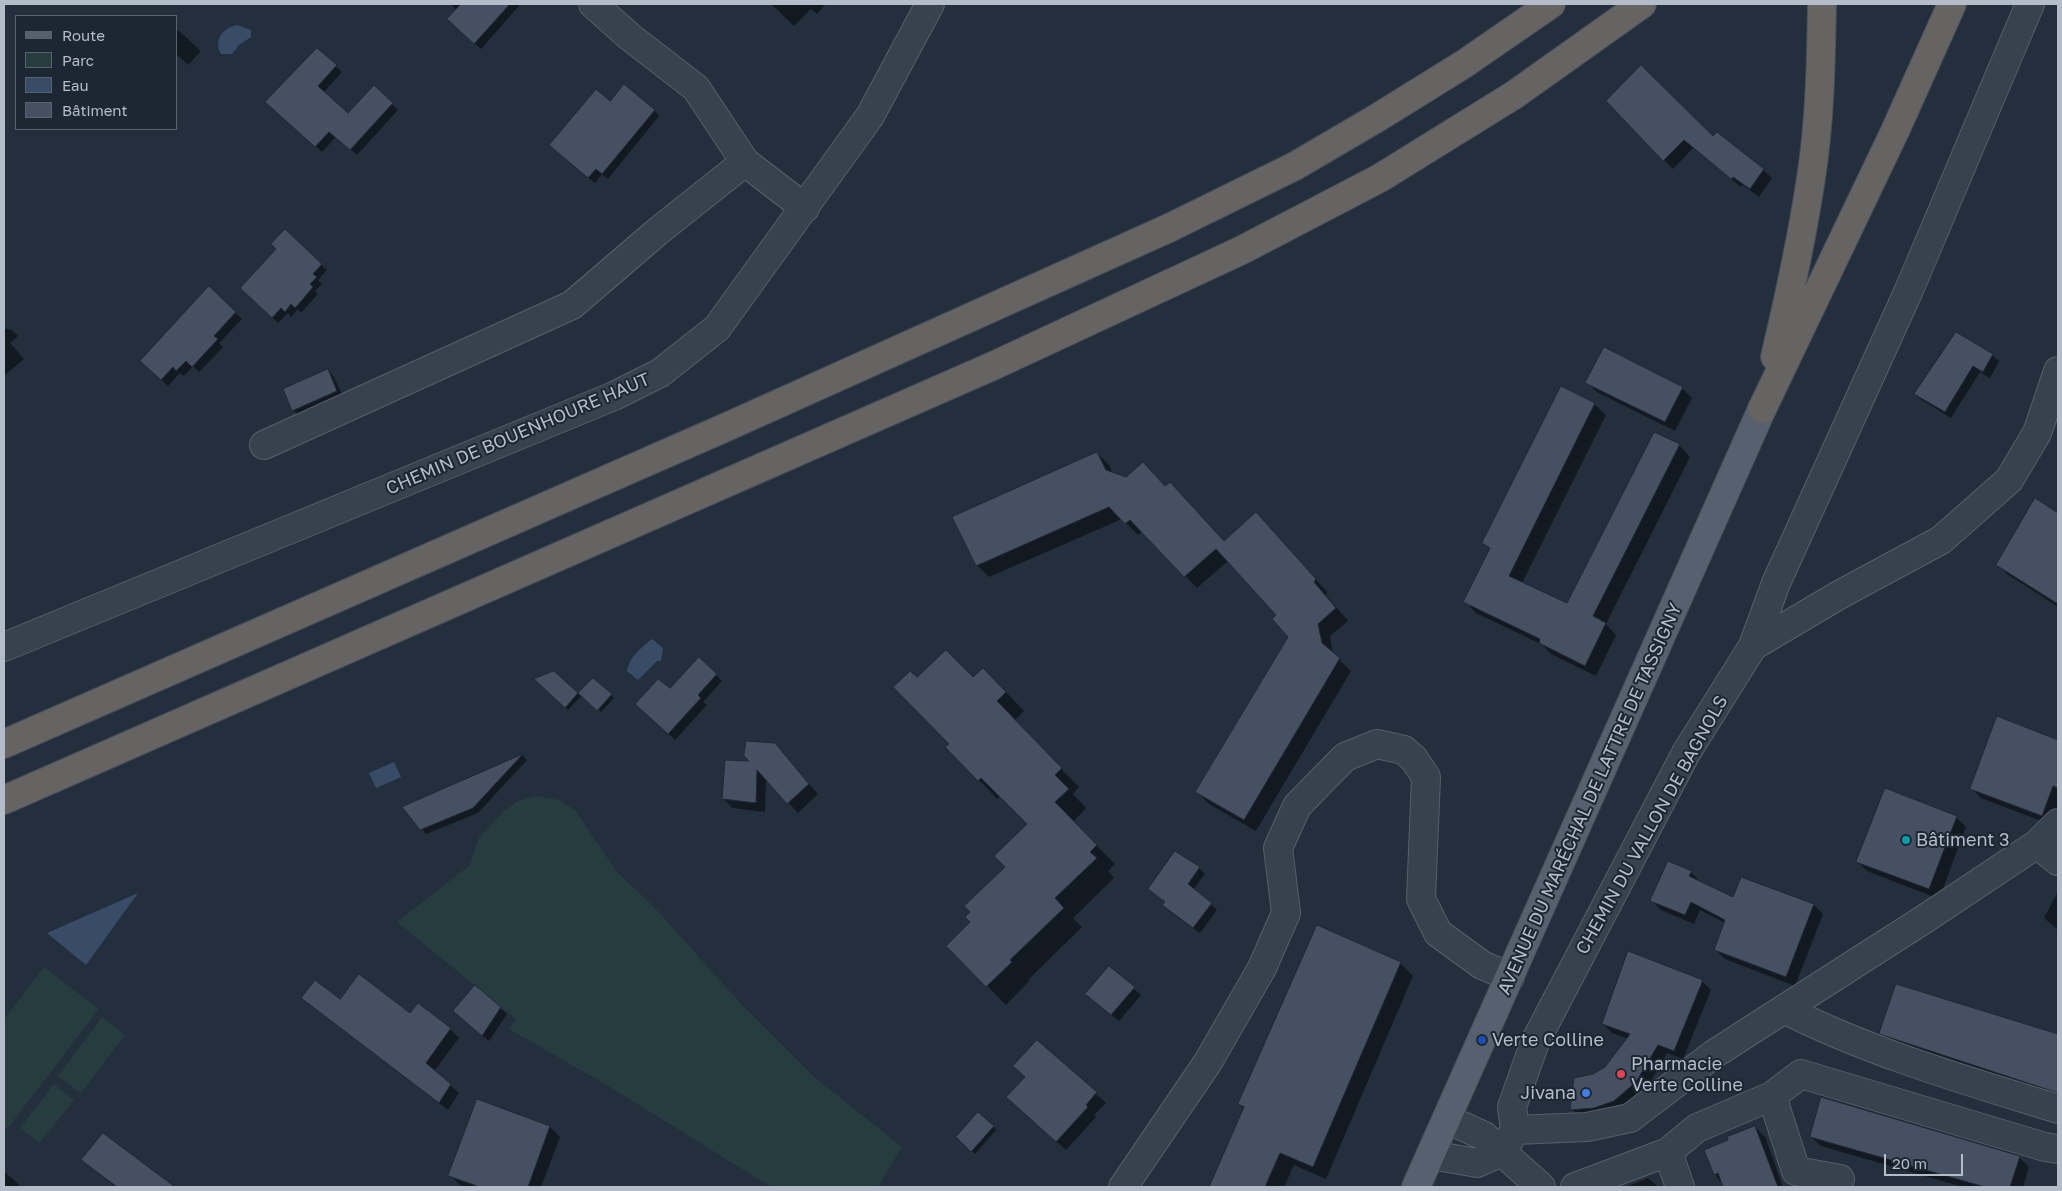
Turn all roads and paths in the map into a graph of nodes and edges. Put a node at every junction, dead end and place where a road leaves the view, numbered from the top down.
1 (593, 4) edge
2 (930, 4) edge
3 (1551, 4) edge
4 (1642, 4) edge
5 (1822, 4) edge
6 (1952, 4) edge
7 (2030, 4) edge
8 (745, 162) junction
9 (805, 208) junction
10 (2058, 371) edge
11 (1762, 409) junction
12 (264, 445) dead end
13 (1753, 646) junction
14 (4, 647) edge
15 (4, 744) edge
16 (4, 800) edge
17 (2058, 823) edge
18 (2036, 844) junction
19 (2058, 861) edge
20 (1510, 977) junction
21 (1784, 1009) junction
22 (1772, 1096) junction
23 (2058, 1109) edge
24 (1447, 1119) junction
25 (1509, 1141) junction
26 (2058, 1149) edge
27 (1668, 1152) junction
28 (1431, 1155) junction
29 (1840, 1180) dead end
30 (1123, 1187) edge
31 (1416, 1187) edge
32 (1542, 1187) edge
33 (1575, 1187) edge
34 (1680, 1187) edge

1 - 8 street
2 - 9 street, CHEMIN DE BOUENHOURE HAUT
3 - 15 highway
4 - 16 highway
5 - 11 highway
6 - 11 highway
7 - 13 street
8 - 9 street
8 - 12 street
9 - 14 street, CHEMIN DE BOUENHOURE HAUT
10 - 13 street, CHEMIN DU VALLON DE BAGNOLS
11 - 20 main road, AVENUE DU MARÉCHAL DE LATTRE DE TASSIGNY
13 - 25 street, CHEMIN DU VALLON DE BAGNOLS
17 - 18 street
18 - 19 street
18 - 21 street
20 - 24 main road, AVENUE DU MARÉCHAL DE LATTRE DE TASSIGNY
20 - 30 street
21 - 23 street
21 - 25 street
22 - 26 street
22 - 27 street
22 - 29 street
24 - 25 street
24 - 28 main road, AVENUE DU MARÉCHAL DE LATTRE DE TASSIGNY
25 - 28 street
25 - 32 street
27 - 33 street
27 - 34 street
28 - 31 main road, AVENUE DU MARÉCHAL DE LATTRE DE TASSIGNY

